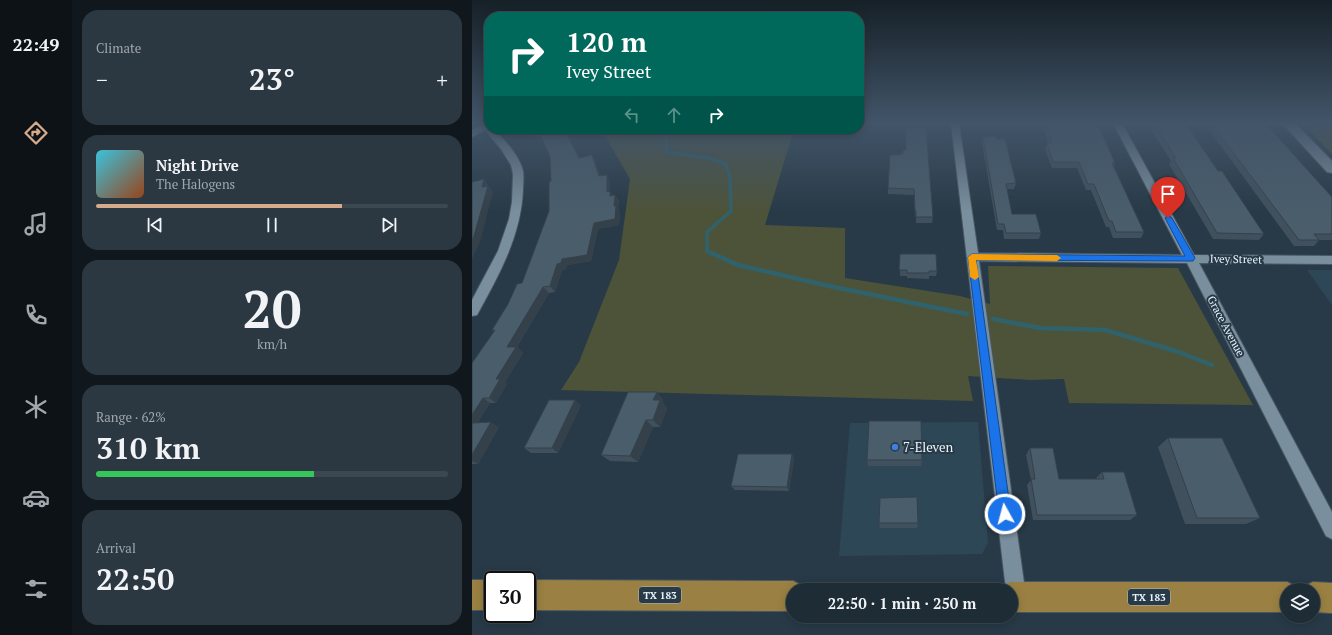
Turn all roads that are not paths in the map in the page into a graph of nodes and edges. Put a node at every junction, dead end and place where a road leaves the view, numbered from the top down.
1 (508, 153) edge
2 (959, 153) edge
3 (1133, 153) edge
4 (1316, 153) edge
5 (1332, 169) edge
6 (972, 257) junction
7 (1190, 258) junction
8 (1332, 260) edge
9 (472, 311) edge
10 (1332, 530) edge
11 (1011, 583) edge
12 (472, 595) edge
13 (484, 595) edge
14 (536, 595) edge
15 (786, 596) edge
16 (1018, 596) edge
17 (1280, 597) edge
18 (1320, 597) edge
19 (1332, 598) edge

1 - 9 street
2 - 6 street
3 - 7 street, Grace Avenue
4 - 5 main road
6 - 7 street, Ivey Street
6 - 11 street
7 - 8 street, Ivey Street
7 - 10 street, Grace Avenue
12 - 13 main road
14 - 15 main road, TX 183
16 - 17 main road, TX 183
18 - 19 main road

